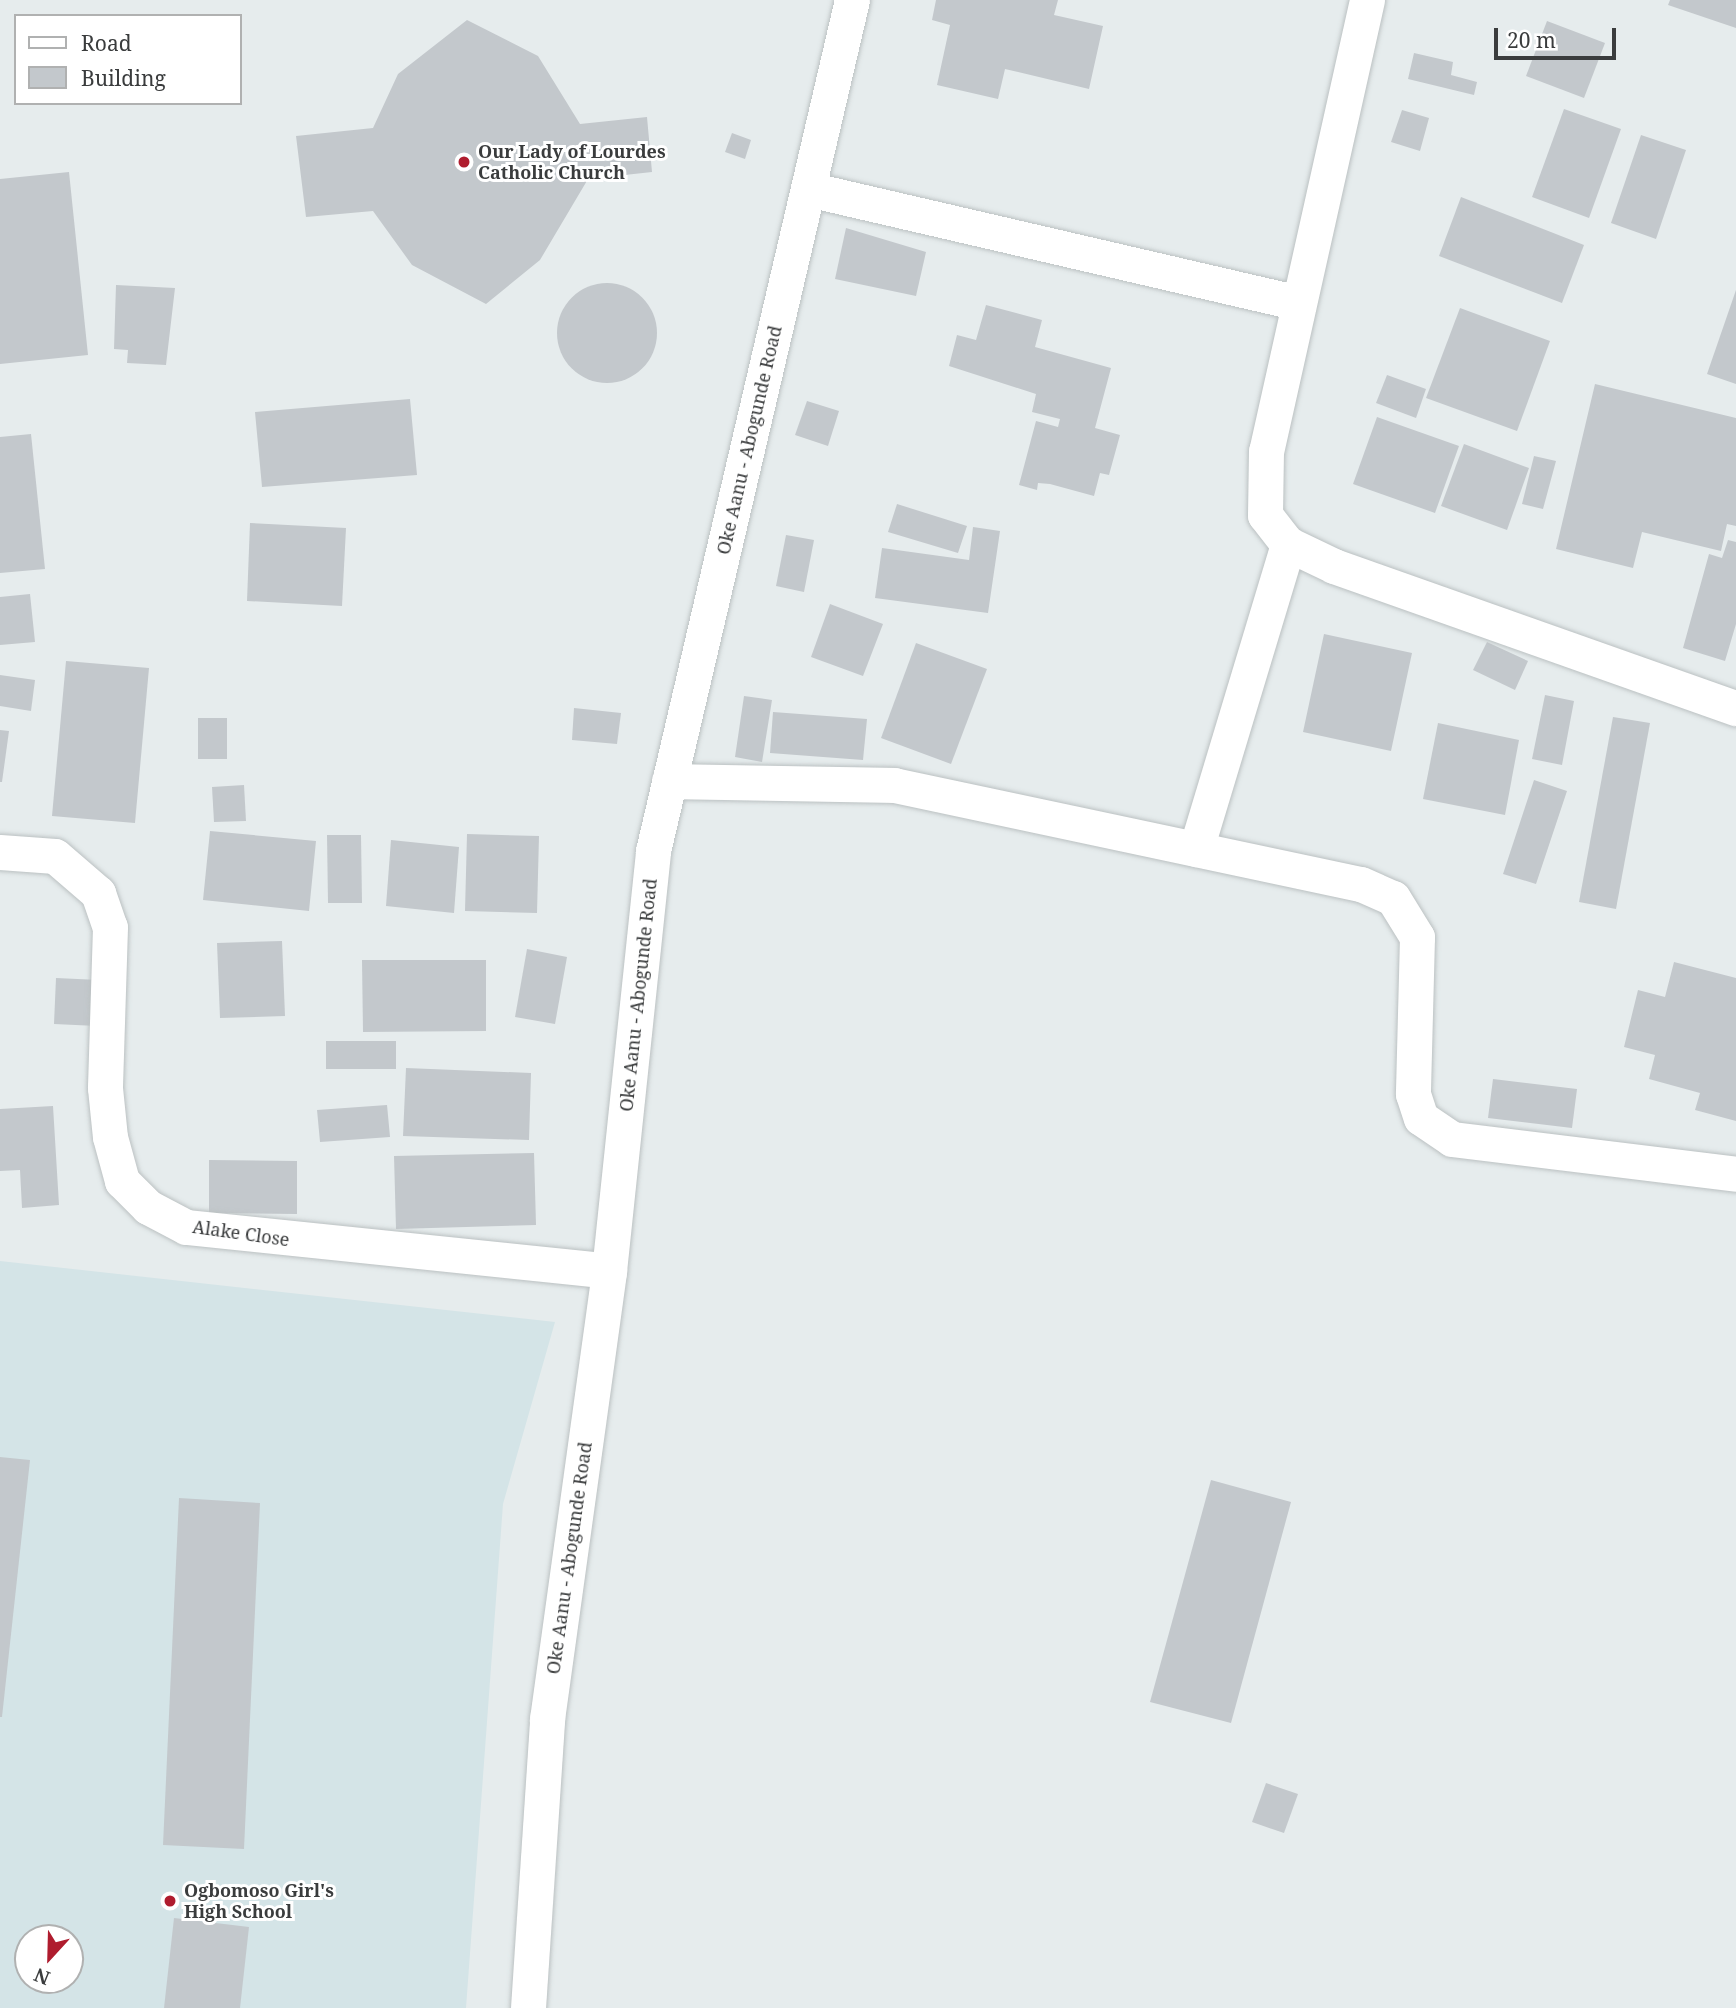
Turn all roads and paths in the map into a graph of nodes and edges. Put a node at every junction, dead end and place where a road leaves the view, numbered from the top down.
1 (852, 0) edge
2 (1367, 0) edge
3 (808, 189) junction
4 (1299, 303) junction
5 (1288, 544) junction
6 (1736, 708) edge
7 (669, 781) junction
8 (1196, 849) junction
9 (0, 852) edge
10 (1736, 1174) edge
11 (610, 1271) junction
12 (528, 2008) edge

1 - 3 street, Oke Aanu - Abogunde Road
2 - 4 street
3 - 4 street
3 - 7 street, Oke Aanu - Abogunde Road
4 - 5 street
5 - 6 street
5 - 8 street
7 - 8 street
7 - 11 street, Oke Aanu - Abogunde Road
8 - 10 street
9 - 11 street, Alake Close
11 - 12 street, Oke Aanu - Abogunde Road

